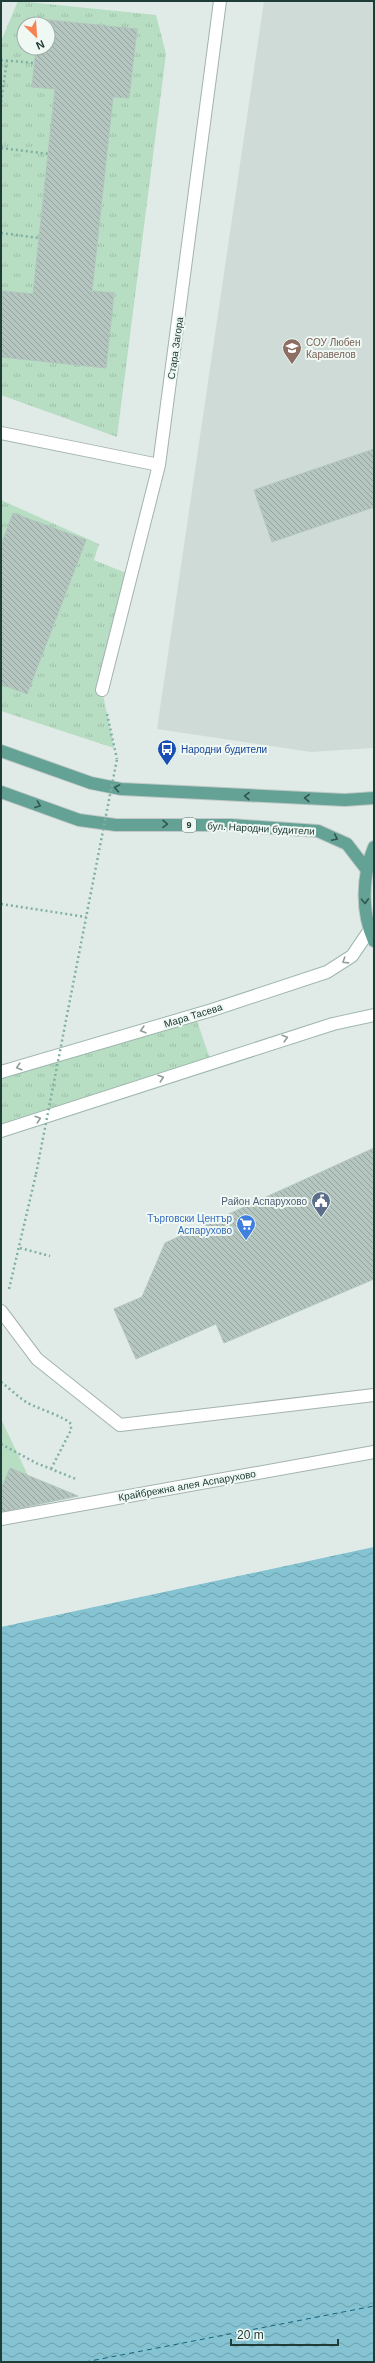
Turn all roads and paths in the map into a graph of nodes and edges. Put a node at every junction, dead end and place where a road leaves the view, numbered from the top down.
1 (220, 1) edge
2 (1, 60) edge
3 (7, 60) junction
4 (34, 63) dead end
5 (1, 102) edge
6 (1, 148) edge
7 (48, 154) dead end
8 (1, 232) edge
9 (39, 238) dead end
10 (1, 433) edge
11 (159, 465) junction
12 (102, 690) joint
13 (1, 751) edge
14 (1, 792) edge
15 (374, 798) edge
16 (374, 847) edge
17 (366, 870) junction
18 (1, 904) edge
19 (86, 917) junction
20 (372, 936) edge
21 (374, 1015) edge
22 (1, 1072) edge
23 (1, 1131) edge
24 (20, 1248) junction
25 (50, 1256) dead end
26 (11, 1279) dead end
27 (1, 1311) edge
28 (1, 1382) edge
29 (374, 1395) edge
30 (1, 1445) edge
31 (374, 1452) edge
32 (51, 1469) junction
33 (95, 1502) junction
34 (1, 1519) edge

1 - 11 street, Стара Загора
2 - 3 path
3 - 4 path
3 - 5 path
6 - 7 path
8 - 9 path
10 - 11 street
11 - 12 street, Стара Загора
12 - 19 path, bridge
15 -> 13 main road
14 -> 17 main road, бул. Народни будители / 9
16 - 17 main road
17 -> 20 main road
18 - 19 path
19 - 24 path, bridge
20 -> 22 street, Мара Тасева
23 -> 21 street
24 - 25 path
24 - 26 path
27 - 29 street
28 - 32 path
30 - 32 path
31 - 33 street, Крайбрежна алея Аспарухово
32 - 33 path
33 - 34 street, Крайбрежна алея Аспарухово

